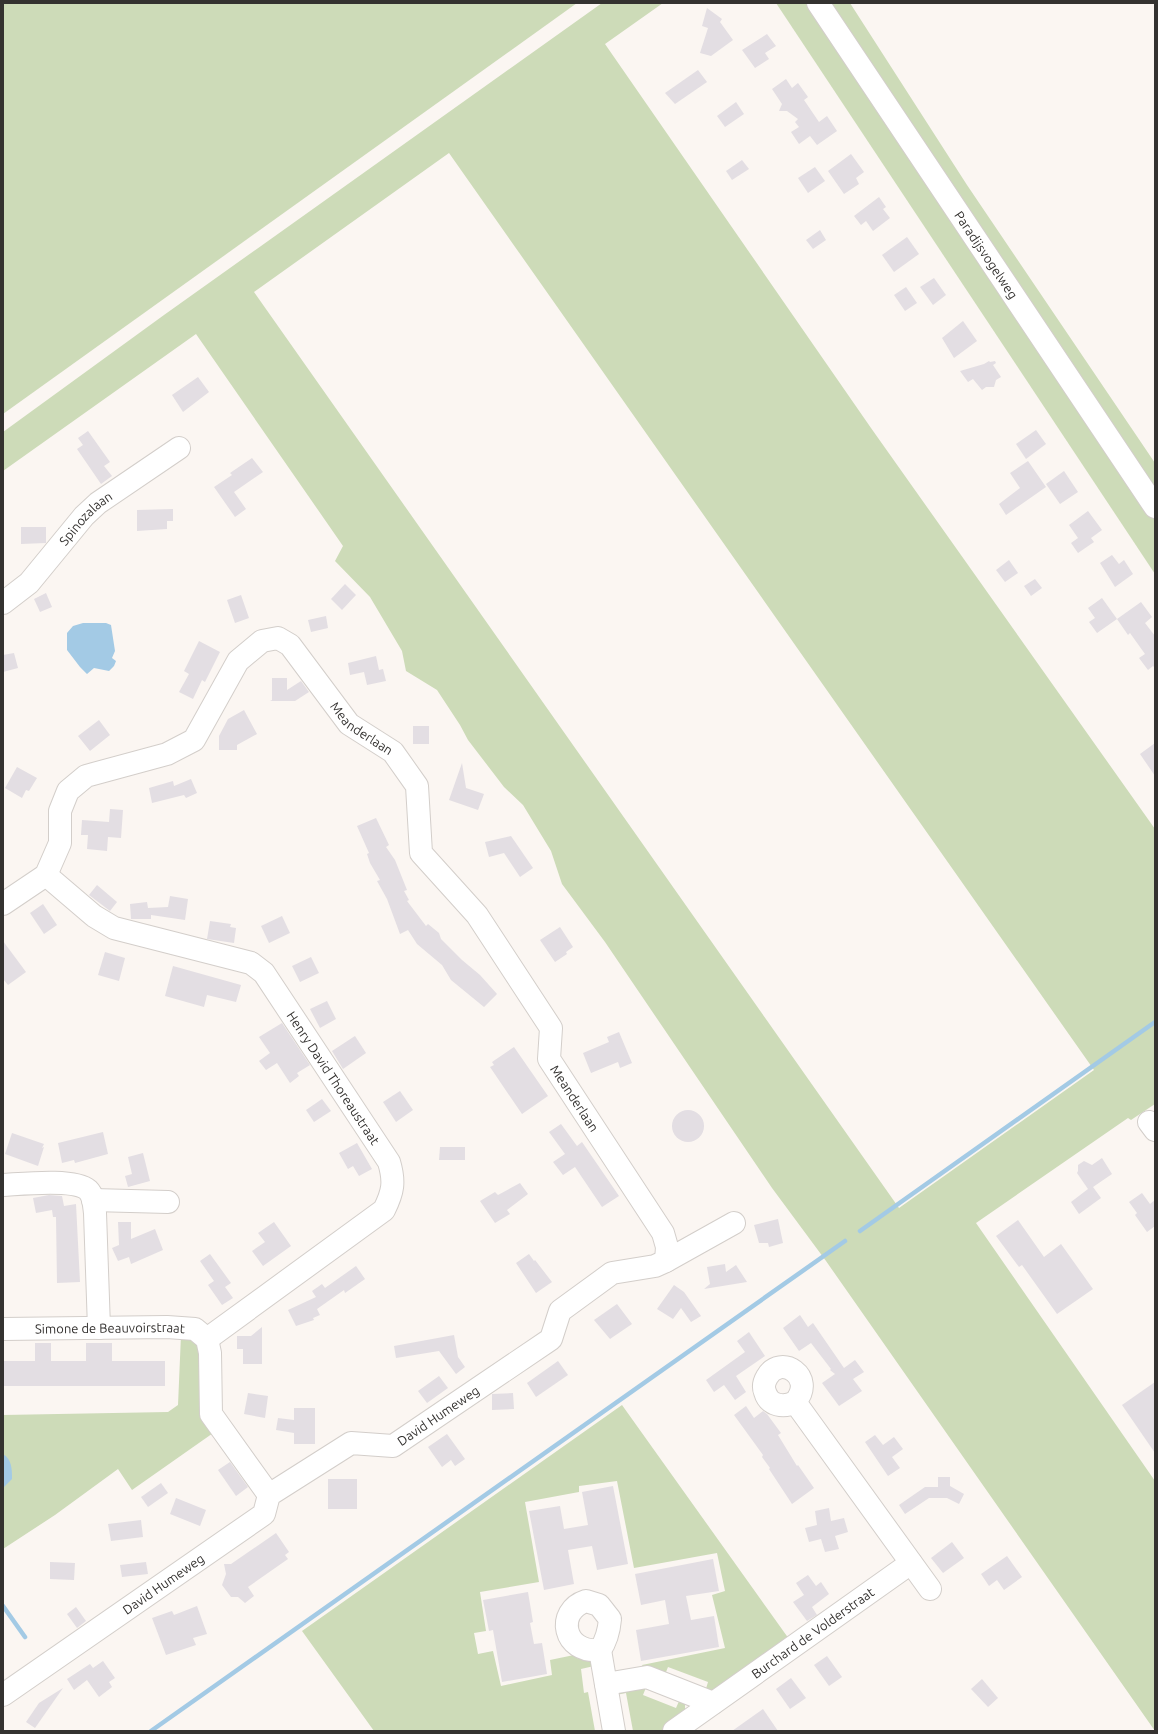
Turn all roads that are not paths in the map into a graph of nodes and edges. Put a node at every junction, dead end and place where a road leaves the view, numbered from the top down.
1 (818, 3) edge
2 (179, 448) dead end
3 (1155, 506) edge
4 (3, 603) edge
5 (46, 875) junction
6 (4, 902) edge
7 (3, 1185) edge
8 (93, 1200) junction
9 (168, 1202) dead end
10 (734, 1223) dead end
11 (666, 1261) junction
12 (99, 1328) junction
13 (3, 1329) edge
14 (207, 1339) junction
15 (795, 1402) dead end
16 (269, 1495) junction
17 (911, 1563) junction
18 (930, 1589) dead end
19 (600, 1650) dead end
20 (606, 1684) junction
21 (3, 1695) edge
22 (713, 1703) junction
23 (614, 1731) edge
24 (674, 1731) edge

1 - 3 street, Paradijsvogelweg
2 - 4 street, Spinozalaan
5 - 6 street
5 - 11 street, Meanderlaan
5 - 14 street, Henry David Thoreaustraat
7 - 8 street
8 - 9 street
8 - 12 street
10 - 11 street, David Humeweg
11 - 16 street, David Humeweg
12 - 13 street, Simone de Beauvoirstraat
12 - 14 street, Simone de Beauvoirstraat
14 - 16 street
15 - 17 street
16 - 21 street, David Humeweg
17 - 18 street
17 - 22 street, Burchard de Volderstraat
19 - 20 street
20 - 22 street
20 - 23 street
22 - 24 street, Burchard de Volderstraat

